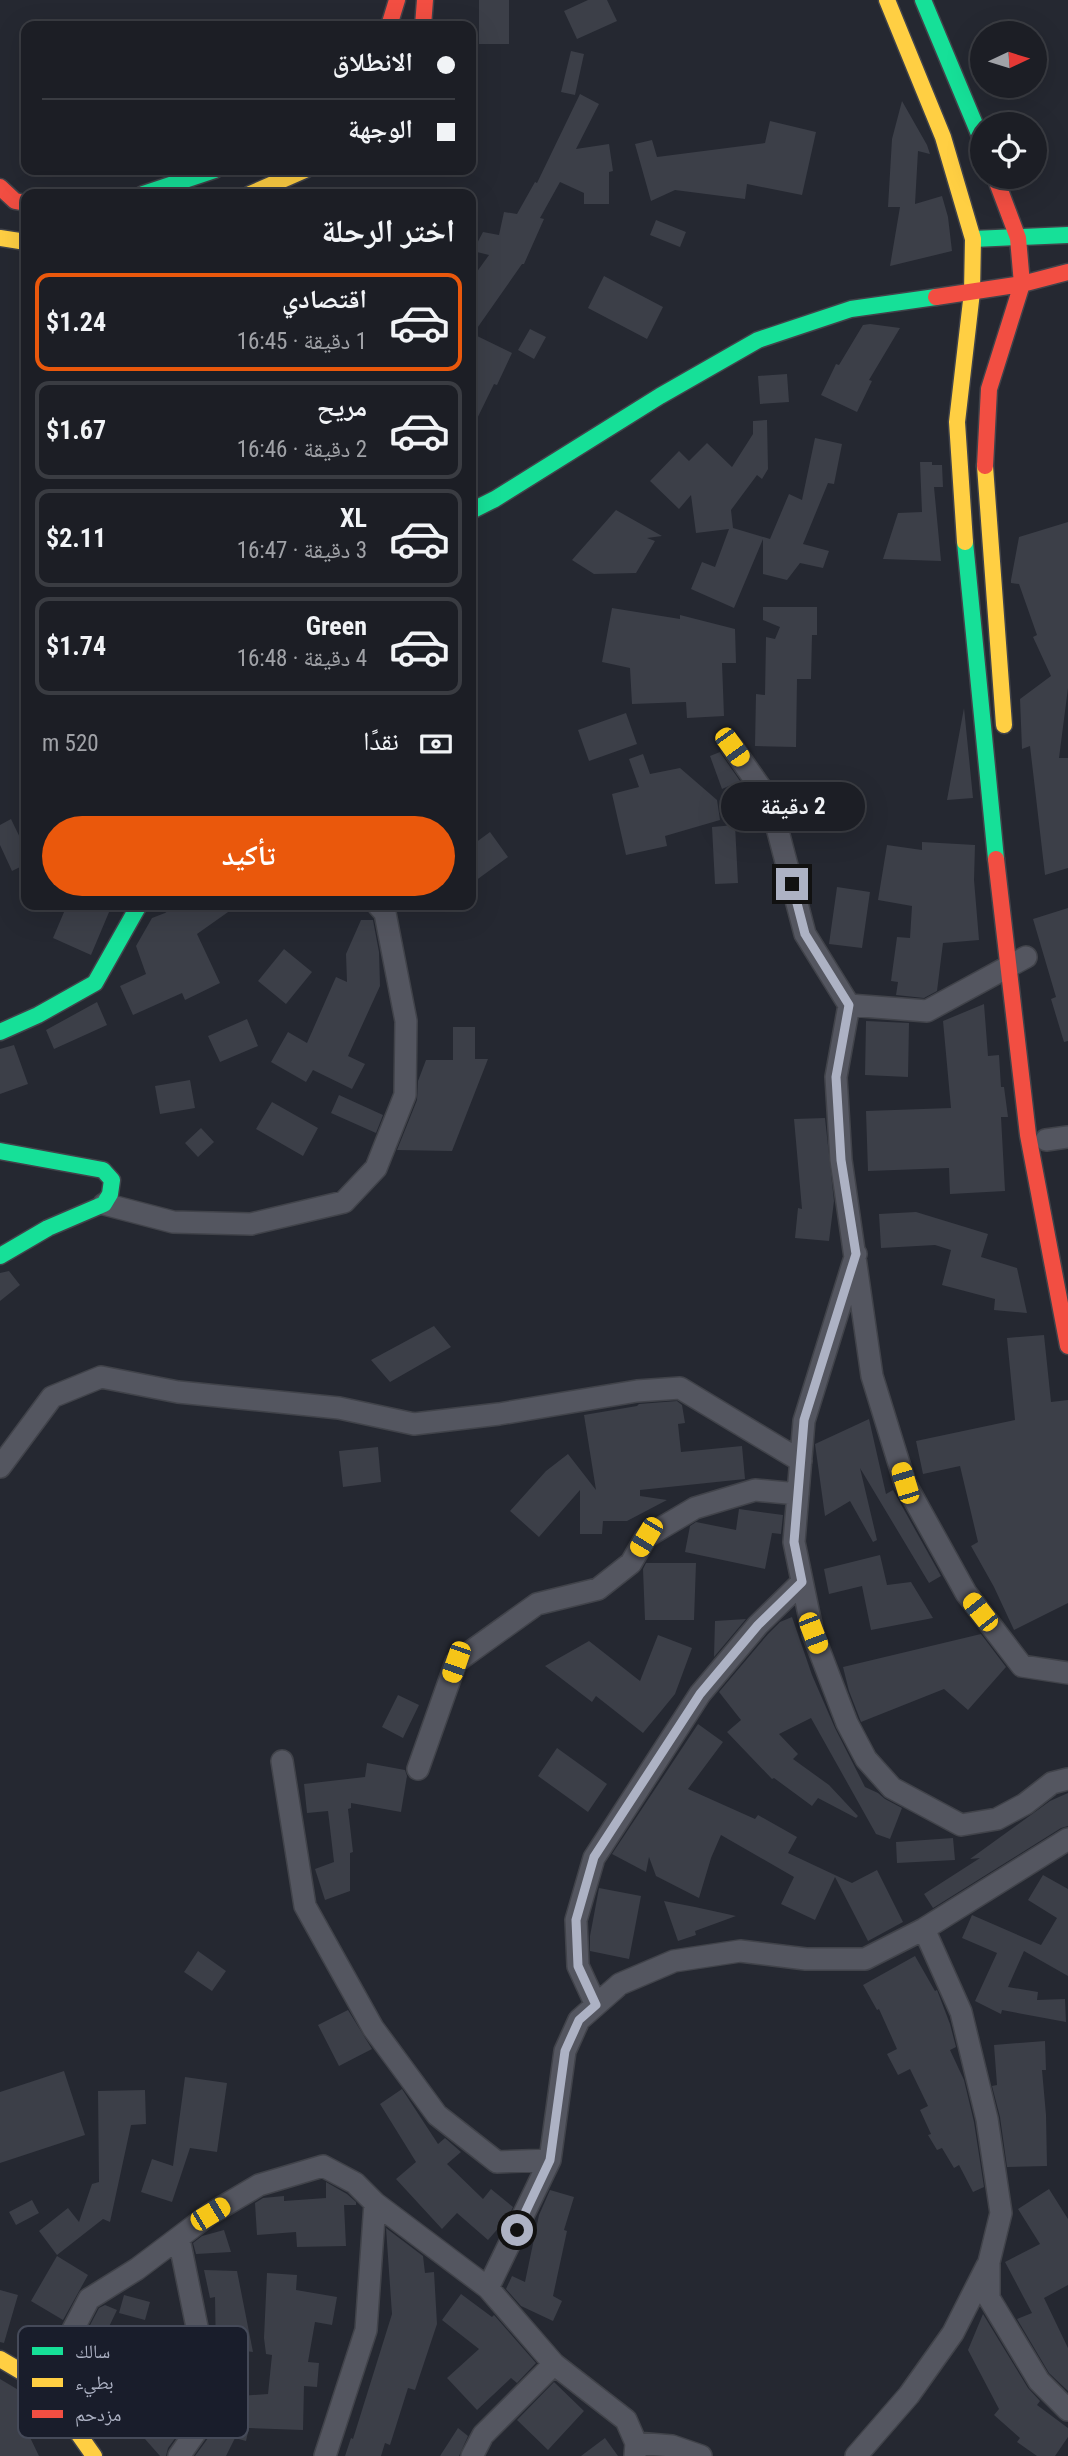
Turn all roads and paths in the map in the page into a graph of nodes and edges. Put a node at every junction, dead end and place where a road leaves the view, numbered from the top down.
1 (397, 0) edge
2 (425, 0) edge
3 (887, 0) edge
4 (923, 0) edge
5 (390, 21) edge
6 (423, 21) edge
7 (970, 112) edge
8 (200, 175) edge
9 (294, 175) edge
10 (0, 187) edge
11 (158, 189) edge
12 (261, 189) edge
13 (1000, 189) edge
14 (21, 203) edge
15 (1068, 235) edge
16 (0, 238) edge
17 (1018, 238) junction
18 (972, 239) junction
19 (21, 241) edge
20 (1068, 272) edge
21 (1022, 284) junction
22 (972, 292) junction
23 (476, 508) edge
24 (1005, 736) dead end
25 (732, 747) dead end
26 (136, 910) edge
27 (382, 910) edge
28 (1021, 959) junction
29 (849, 1005) junction
30 (0, 1032) edge
31 (1068, 1136) edge
32 (1047, 1140) dead end
33 (0, 1151) edge
34 (104, 1204) junction
35 (856, 1254) junction
36 (0, 1256) edge
37 (1068, 1346) edge
38 (801, 1461) junction
39 (0, 1467) edge
40 (798, 1494) junction
41 (802, 1582) junction
42 (1068, 1673) edge
43 (282, 1761) dead end
44 (418, 1769) dead end
45 (1068, 1779) edge
46 (1068, 1839) edge
47 (924, 1929) junction
48 (596, 2005) junction
49 (550, 2160) junction
50 (374, 2203) junction
51 (178, 2239) junction
52 (989, 2262) junction
53 (488, 2288) junction
54 (75, 2326) edge
55 (197, 2326) edge
56 (0, 2359) edge
57 (554, 2364) junction
58 (18, 2370) edge
59 (1068, 2410) edge
60 (81, 2438) edge
61 (192, 2438) edge
62 (635, 2449) edge
63 (94, 2456) edge
64 (179, 2456) edge
65 (325, 2456) edge
66 (472, 2456) edge
67 (701, 2456) edge
68 (856, 2456) edge

1 - 5 street
2 - 6 street
3 - 18 street
4 - 7 street
8 - 11 street
9 - 12 street
10 - 14 street
13 - 17 street
15 - 17 street
16 - 19 street
17 - 18 street
17 - 21 street
18 - 22 street
20 - 21 street
21 - 22 street
21 - 24 street
22 - 23 street
22 - 28 street
25 - 29 street
26 - 30 street
27 - 34 street
28 - 29 street
28 - 37 street
29 - 35 street
31 - 32 street
33 - 34 street
34 - 36 street
35 - 38 street
35 - 42 street
38 - 39 street
38 - 40 street
40 - 41 street
40 - 44 street
41 - 45 street
41 - 48 street
43 - 49 street
46 - 47 street
47 - 48 street
47 - 52 street
48 - 49 street
49 - 53 street
50 - 51 street
50 - 53 street
50 - 65 street
51 - 54 street
51 - 55 street
52 - 59 street
52 - 68 street
53 - 57 street
56 - 58 street
57 - 62 street
57 - 66 street
60 - 63 street
61 - 64 street
62 - 67 street

